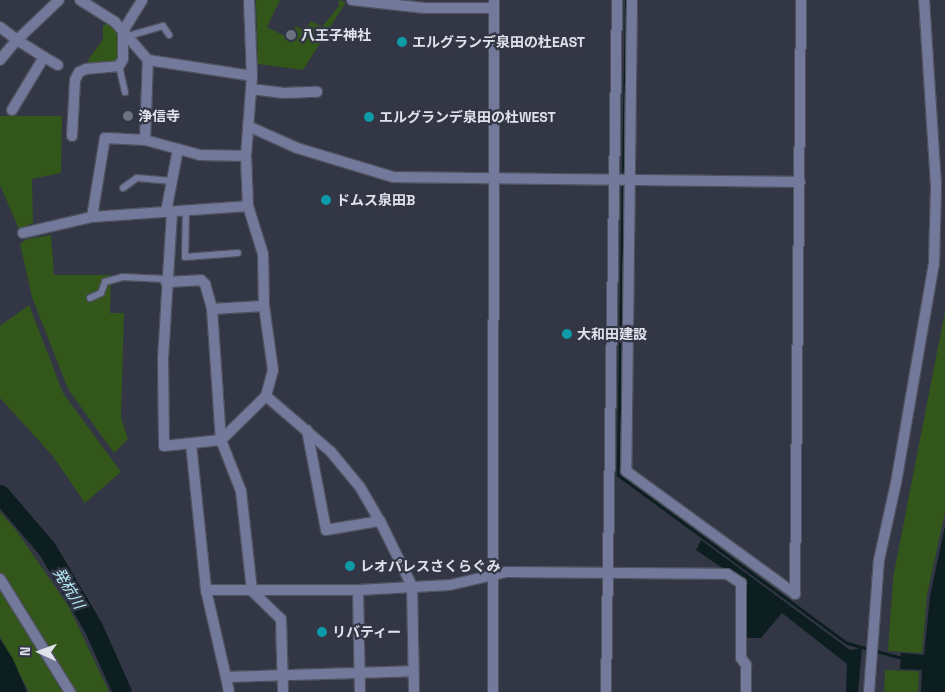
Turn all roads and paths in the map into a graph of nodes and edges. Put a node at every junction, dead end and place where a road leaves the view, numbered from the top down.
1 (59, 0) edge
2 (80, 0) edge
3 (142, 0) edge
4 (249, 0) edge
5 (352, 0) edge
6 (618, 0) edge
7 (632, 0) edge
8 (801, 0) edge
9 (924, 0) edge
10 (494, 4) edge
11 (0, 27) edge
12 (125, 33) junction
13 (170, 35) dead end
14 (17, 40) junction
15 (44, 57) junction
16 (0, 60) edge
17 (148, 60) junction
18 (58, 65) dead end
19 (119, 66) junction
20 (252, 76) junction
21 (251, 89) junction
22 (125, 92) dead end
23 (317, 92) dead end
24 (12, 110) dead end
25 (248, 126) junction
26 (72, 136) dead end
27 (145, 140) junction
28 (178, 149) junction
29 (246, 156) junction
30 (495, 178) junction
31 (613, 179) junction
32 (630, 179) junction
33 (172, 181) junction
34 (800, 182) junction
35 (123, 188) dead end
36 (248, 206) junction
37 (169, 212) junction
38 (186, 212) junction
39 (92, 217) junction
40 (23, 233) dead end
41 (238, 253) dead end
42 (166, 280) junction
43 (90, 298) dead end
44 (264, 306) junction
45 (212, 309) junction
46 (266, 396) junction
47 (307, 429) junction
48 (222, 440) junction
49 (191, 444) junction
50 (164, 446) junction
51 (156, 454) dead end
52 (610, 464) junction
53 (626, 464) junction
54 (380, 521) junction
55 (606, 570) junction
56 (495, 574) junction
57 (0, 579) edge
58 (412, 586) junction
59 (206, 590) junction
60 (358, 590) junction
61 (252, 591) junction
62 (412, 671) junction
63 (359, 672) junction
64 (283, 675) junction
65 (226, 677) junction
66 (70, 692) edge
67 (228, 692) edge
68 (283, 692) edge
69 (360, 692) edge
70 (414, 692) edge
71 (493, 692) edge
72 (606, 692) edge
73 (746, 692) edge
74 (869, 692) edge

1 - 14 street
2 - 12 street
3 - 12 street
4 - 20 street
5 - 10 street
6 - 31 street
7 - 32 street
8 - 34 street
9 - 74 street
10 - 30 street
11 - 14 street
12 - 13 lane
12 - 17 street
12 - 19 street
14 - 15 street
14 - 16 street
15 - 18 street
15 - 24 street
17 - 20 street
17 - 27 street
19 - 22 lane
19 - 26 street
20 - 21 street
21 - 23 street
21 - 25 street
25 - 29 street
25 - 30 street
27 - 28 street
27 - 39 street
28 - 29 street
28 - 33 street
29 - 36 street
30 - 31 street
30 - 56 street
31 - 32 street
31 - 52 street
32 - 34 street
32 - 53 street
33 - 35 lane
33 - 37 street
34 - 53 street
36 - 38 street
36 - 44 street
37 - 38 street
37 - 39 street
37 - 42 street
38 - 41 lane
39 - 40 street
42 - 43 lane
42 - 45 street
42 - 50 street
44 - 45 street
44 - 46 street
45 - 48 street
46 - 47 street
46 - 48 street
47 - 54 street
47 - 54 street
48 - 49 street
48 - 61 street
49 - 50 street
49 - 59 street
50 - 51 street
52 - 53 street
52 - 55 street
54 - 58 street
55 - 56 street
55 - 72 street
55 - 73 street
56 - 58 street
56 - 71 street
57 - 66 street
58 - 60 street
58 - 62 street
59 - 61 street
59 - 65 street
60 - 61 street
60 - 63 street
61 - 64 street
62 - 63 street
62 - 70 street
63 - 64 street
63 - 69 street
64 - 65 street
64 - 68 street
65 - 67 street

